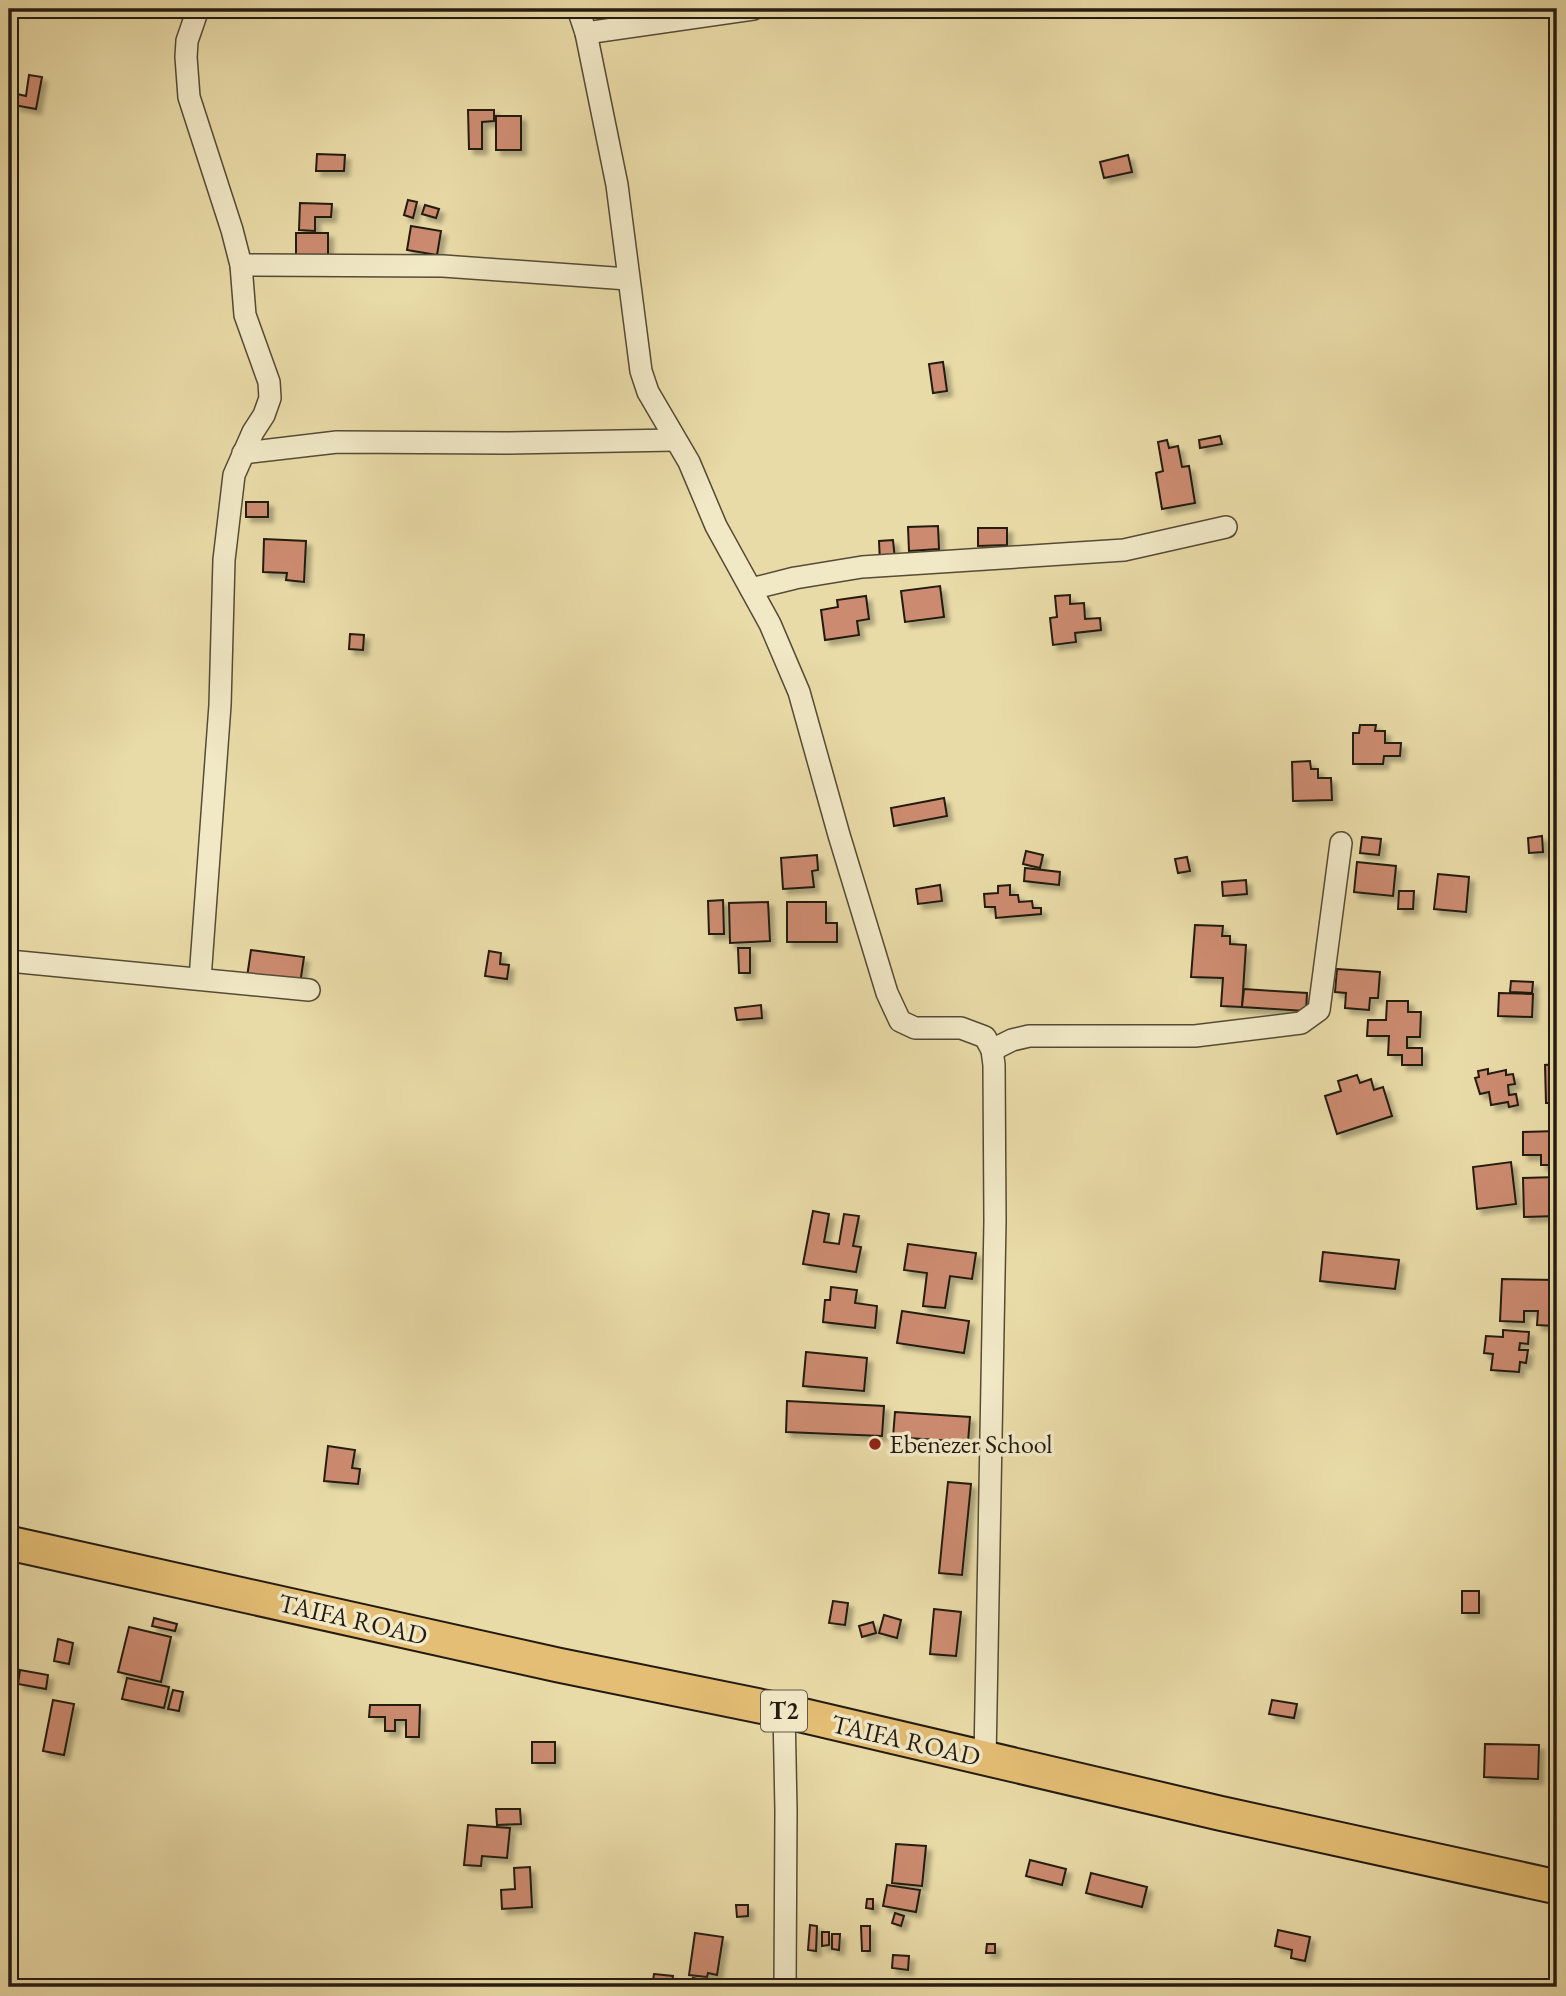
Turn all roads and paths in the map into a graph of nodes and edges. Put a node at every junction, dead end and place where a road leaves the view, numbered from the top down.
1 (198, 9) edge
2 (578, 9) edge
3 (753, 9) edge
4 (586, 33) junction
5 (241, 265) junction
6 (628, 279) junction
7 (675, 440) junction
8 (243, 453) junction
9 (1226, 527) dead end
10 (751, 589) junction
11 (1341, 843) dead end
12 (9, 961) edge
13 (200, 979) junction
14 (309, 990) dead end
15 (992, 1050) junction
16 (9, 1543) edge
17 (784, 1711) junction
18 (985, 1759) junction
19 (1557, 1888) edge
20 (785, 1987) edge

1 - 5 street
2 - 4 street
3 - 4 street
4 - 6 street
5 - 6 street
5 - 8 street
6 - 7 street
7 - 8 street
7 - 10 street
8 - 13 street
9 - 10 street
10 - 15 street
11 - 15 street
12 - 13 street
13 - 14 street
15 - 18 street
16 - 17 highway, TAIFA ROAD / T2
17 - 18 highway, TAIFA ROAD / T2
17 - 20 street
18 - 19 highway, TAIFA ROAD / T2

